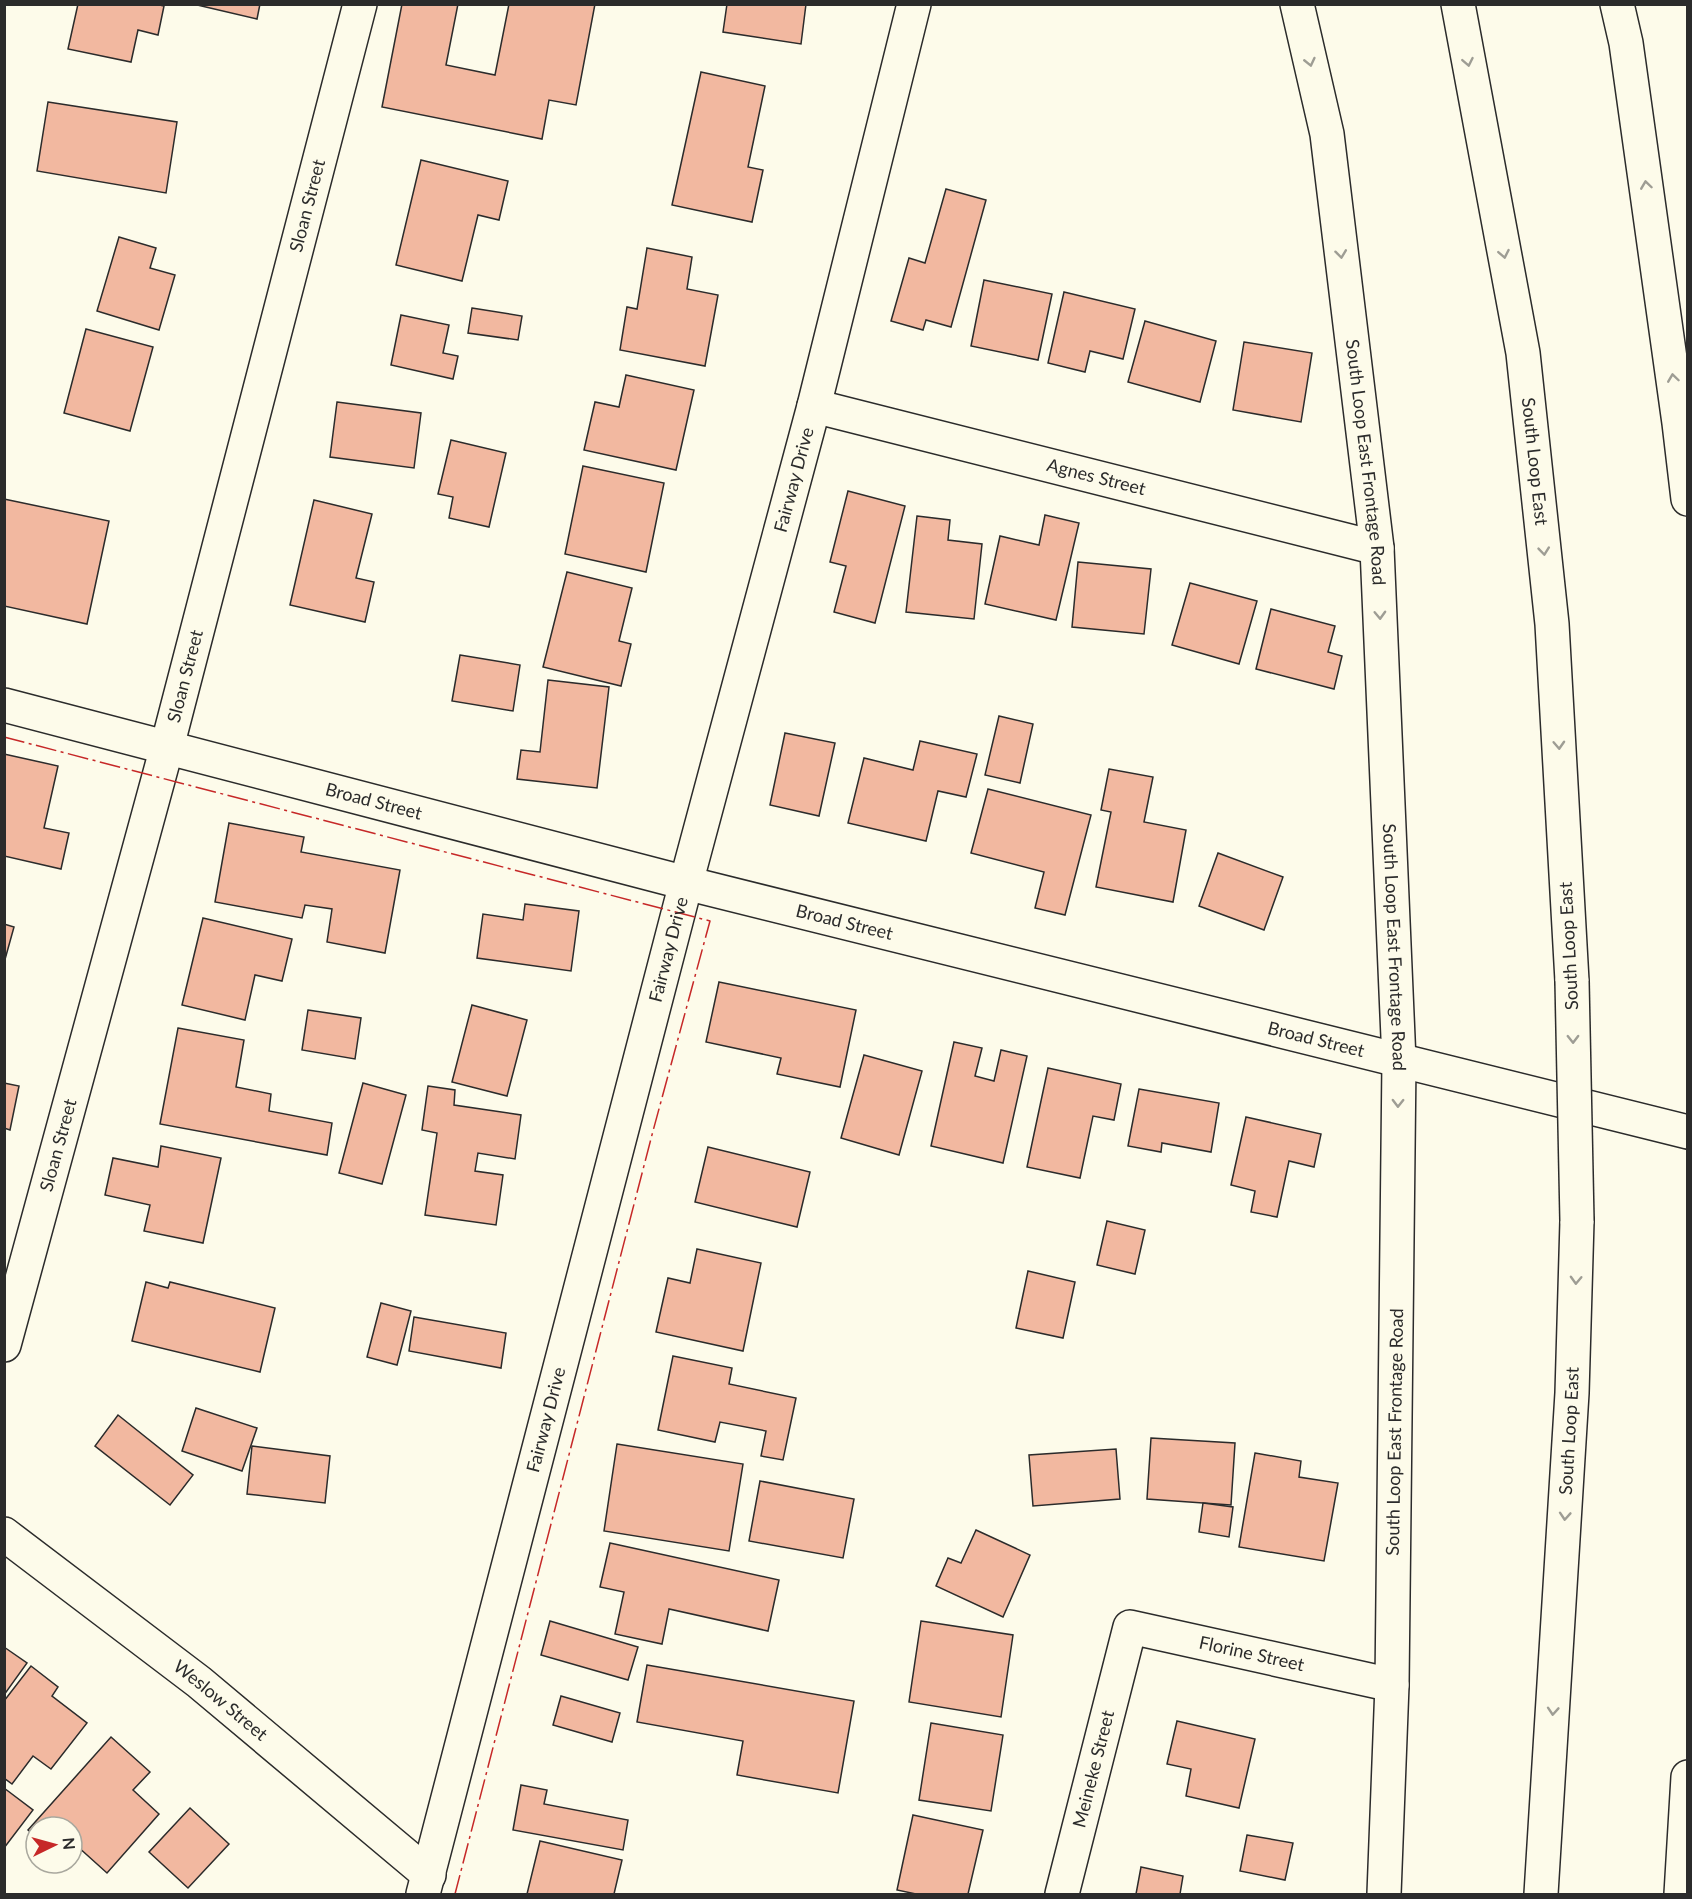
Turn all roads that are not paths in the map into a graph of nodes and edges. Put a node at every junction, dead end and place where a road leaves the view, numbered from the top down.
1 (360, 4) edge
2 (914, 4) edge
3 (1298, 4) edge
4 (1458, 4) edge
5 (1617, 4) edge
6 (814, 406) junction
7 (1688, 499) edge
8 (1377, 548) junction
9 (4, 705) edge
10 (166, 747) junction
11 (686, 883) junction
12 (1399, 1061) junction
13 (1688, 1132) edge
14 (4, 1345) edge
15 (4, 1534) edge
16 (1125, 1645) joint
17 (1392, 1685) junction
18 (1688, 1777) edge
19 (426, 1885) edge
20 (1062, 1894) edge
21 (1384, 1894) edge
22 (1541, 1894) edge
23 (1681, 1894) edge

1 - 10 main road, Sloan Street
2 - 6 main road, Fairway Drive
3 -> 8 main road, South Loop East Frontage Road
4 -> 22 main road, South Loop East, bridge
7 -> 5 main road
6 - 8 main road, Agnes Street
6 - 11 main road, Fairway Drive
8 -> 12 main road, South Loop East Frontage Road
9 - 10 main road, Broad Street
10 - 11 main road, Broad Street
10 - 14 main road, Sloan Street
11 - 12 main road, Broad Street
11 - 19 main road, Fairway Drive
12 - 13 main road, Broad Street
12 -> 17 main road, South Loop East Frontage Road
15 - 19 main road, Weslow Street
16 - 17 main road, Florine Street
16 - 20 main road, Meineke Street
17 - 21 main road, South Loop East Frontage Road
18 - 23 main road

